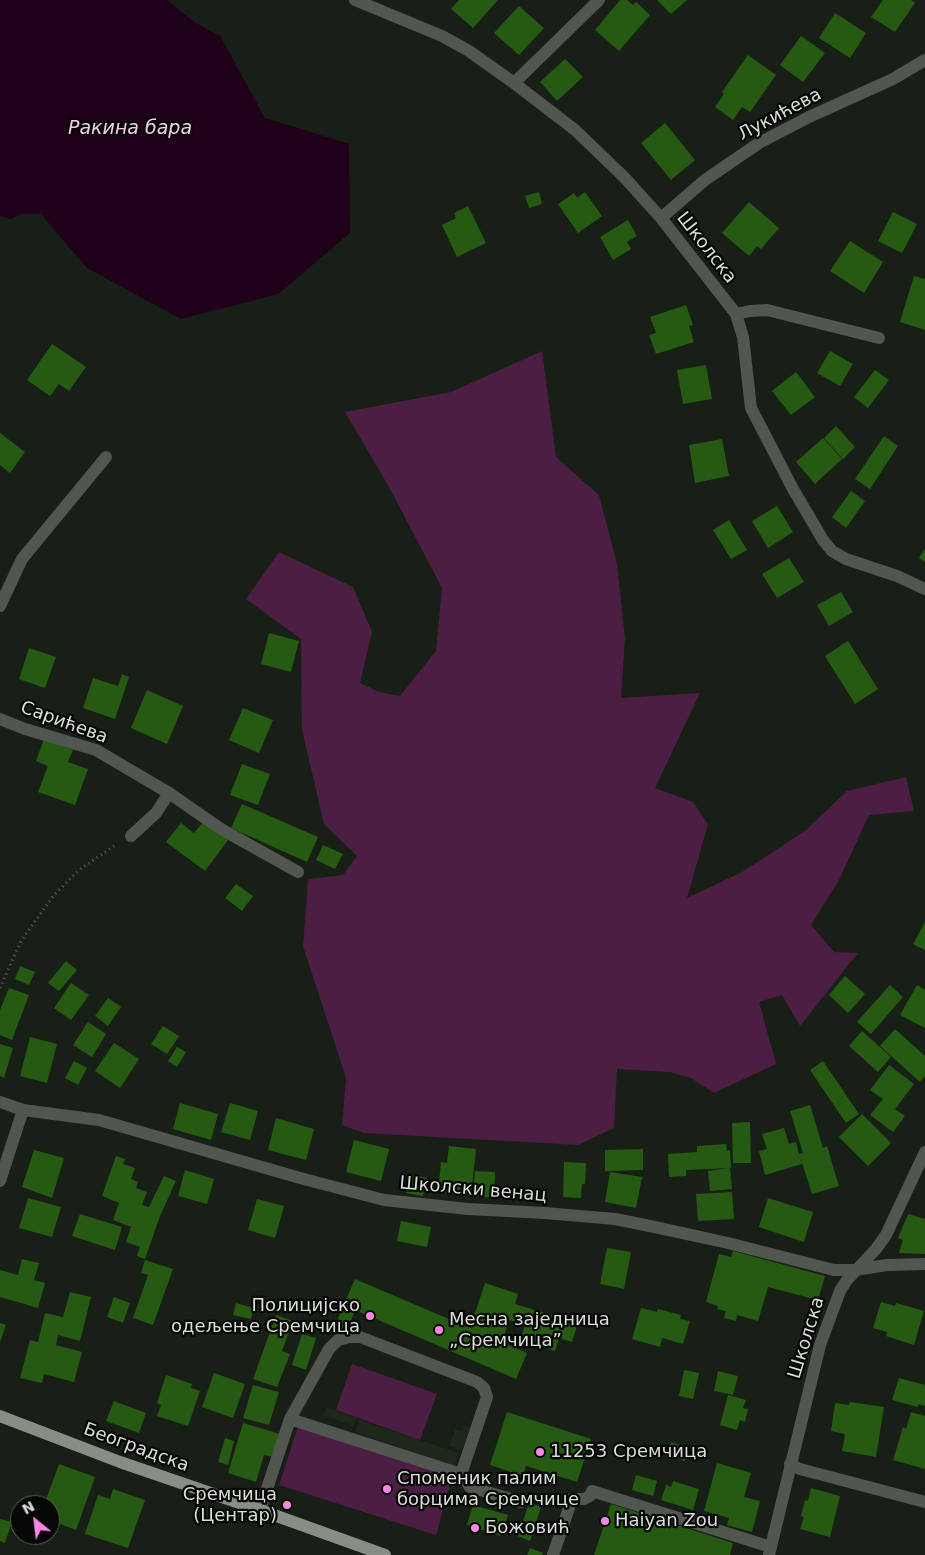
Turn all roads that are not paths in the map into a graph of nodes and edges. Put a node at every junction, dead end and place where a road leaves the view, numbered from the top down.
1 (355, 0) edge
2 (599, 0) edge
3 (925, 60) edge
4 (514, 83) junction
5 (661, 218) junction
6 (736, 314) junction
7 (879, 338) dead end
8 (106, 457) dead end
9 (925, 589) edge
10 (0, 606) edge
11 (0, 718) edge
12 (169, 793) junction
13 (131, 836) road end
14 (298, 872) dead end
15 (0, 1102) edge
16 (23, 1110) junction
17 (925, 1152) edge
18 (0, 1181) edge
19 (925, 1264) edge
20 (855, 1270) junction
21 (0, 1416) edge
22 (290, 1419) junction
23 (790, 1464) junction
24 (460, 1474) junction
25 (521, 1502) dead end
26 (925, 1502) edge
27 (260, 1510) junction
28 (770, 1551) edge
29 (385, 1555) edge
30 (553, 1555) edge

1 - 4 street, Школска
2 - 4 street
3 - 5 street, Лукићева
4 - 5 street, Школска
5 - 6 street, Школска
6 - 7 street
6 - 9 street, Школска
8 - 10 street
11 - 12 street, Сарићева
12 - 13 street
12 - 14 street, Сарићева
15 - 16 street, Школски венац
16 - 18 street
16 - 20 street, Школски венац
17 - 20 street, Школска
19 - 20 street, Школски венац
20 - 23 street, Школска
21 - 27 main road, Београдска
22 - 24 street
22 - 24 street
22 - 27 street
23 - 26 street
23 - 28 street, Школска
24 - 25 street
27 - 29 main road, Београдска
28 - 30 street

